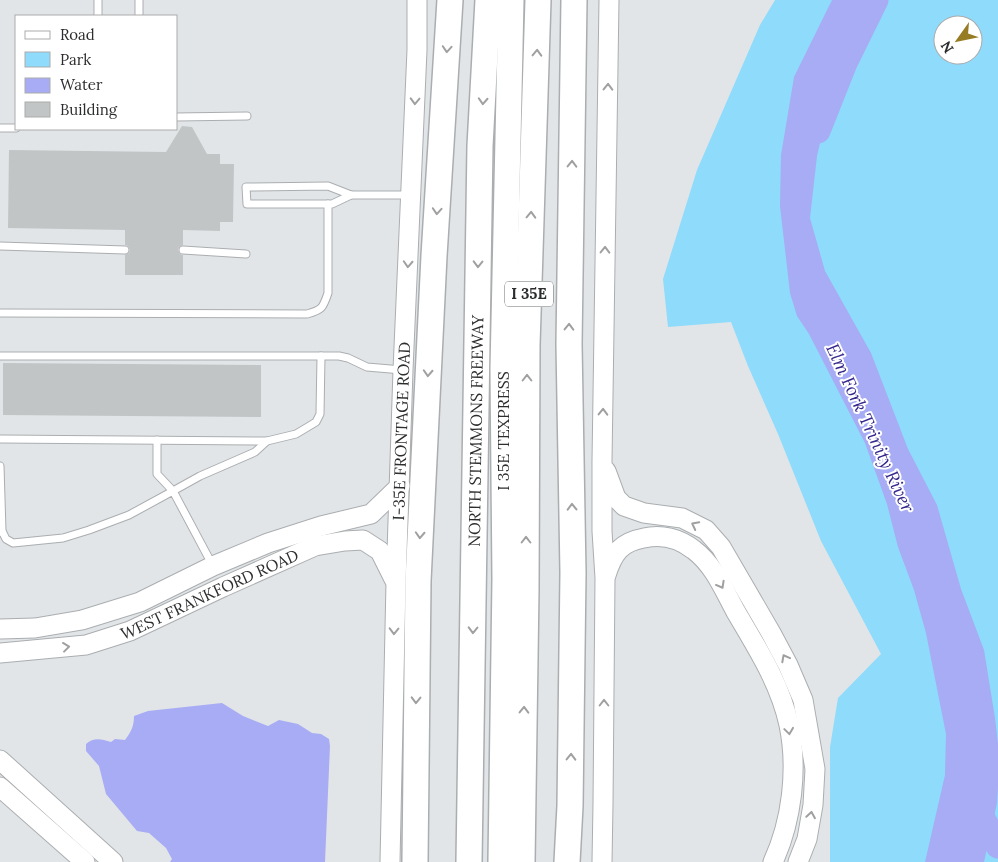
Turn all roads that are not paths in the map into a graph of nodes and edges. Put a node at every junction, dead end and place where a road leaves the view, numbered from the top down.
1 (98, 0) edge
2 (139, 0) edge
3 (417, 0) edge
4 (450, 0) edge
5 (488, 0) edge
6 (511, 0) edge
7 (538, 0) edge
8 (574, 0) edge
9 (609, 0) edge
10 (98, 15) edge
11 (139, 15) edge
12 (178, 116) edge
13 (247, 116) dead end
14 (0, 128) edge
15 (15, 128) edge
16 (351, 195) junction
17 (411, 195) junction
18 (328, 204) junction
19 (0, 246) edge
20 (125, 250) dead end
21 (183, 250) dead end
22 (246, 254) dead end
23 (0, 313) edge
24 (0, 356) edge
25 (321, 356) junction
26 (402, 370) junction
27 (0, 439) edge
28 (157, 440) junction
29 (267, 441) junction
30 (602, 461) junction
31 (0, 466) edge
32 (400, 486) junction
33 (173, 491) junction
34 (1, 531) edge
35 (213, 566) junction
36 (605, 578) junction
37 (407, 581) junction
38 (515, 584) junction
39 (223, 587) junction
40 (0, 629) edge
41 (9, 653) edge
42 (0, 663) edge
43 (0, 760) edge
44 (0, 787) edge
45 (513, 792) junction
46 (85, 862) edge
47 (113, 862) edge
48 (390, 862) edge
49 (415, 862) edge
50 (469, 862) edge
51 (501, 862) edge
52 (522, 862) edge
53 (567, 862) edge
54 (602, 862) edge
55 (773, 862) edge
56 (798, 862) edge

1 - 10 lane
2 - 11 lane
3 -> 17 main road, I-35E FRONTAGE ROAD
4 -> 37 highway
5 -> 50 highway, NORTH STEMMONS FREEWAY
6 - 38 highway, I 35E TEXPRESS
38 -> 7 highway, I 35E
53 -> 8 highway
30 -> 9 main road
12 - 13 lane
14 - 15 lane
16 - 17 lane
16 - 18 lane
16 - 18 lane
17 -> 26 main road, I-35E FRONTAGE ROAD
18 - 23 lane
19 - 20 lane
21 - 22 lane
24 - 25 lane
25 - 26 lane
25 - 29 lane
26 - 32 main road, I-35E FRONTAGE ROAD
27 - 28 lane
28 - 29 lane
28 - 33 lane
29 - 33 lane
30 - 36 main road
56 -> 30 main road
31 - 34 lane
32 - 35 main road, WEST FRANKFORD ROAD
32 - 37 main road, I-35E FRONTAGE ROAD
33 - 34 lane
33 - 35 lane
35 - 39 main road
35 - 40 main road, WEST FRANKFORD ROAD
54 -> 36 main road
36 -> 55 main road
37 - 39 main road, WEST FRANKFORD ROAD
37 -> 48 main road, I-35E FRONTAGE ROAD
37 -> 49 highway
38 - 45 highway, I 35E TEXPRESS
41 -> 39 main road, WEST FRANKFORD ROAD
41 - 42 main road
43 - 47 main road
44 - 46 main road
45 - 51 highway, I 35E TEXPRESS
45 - 52 highway

